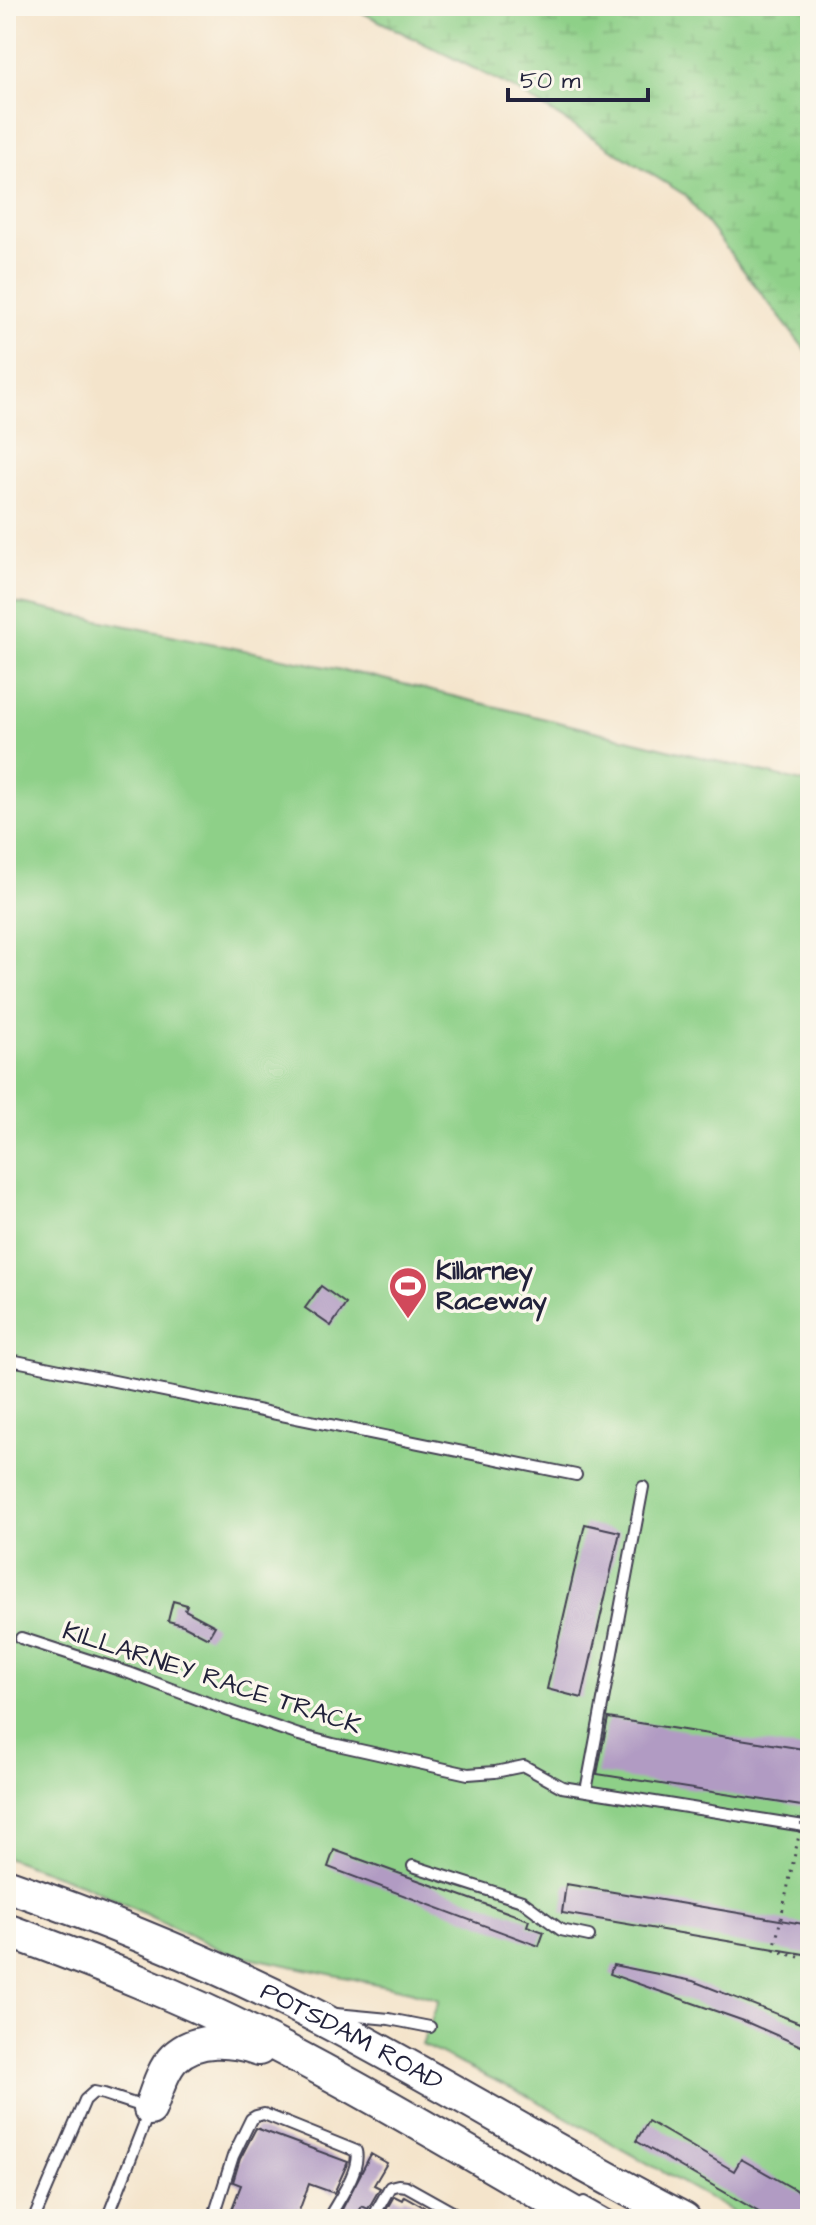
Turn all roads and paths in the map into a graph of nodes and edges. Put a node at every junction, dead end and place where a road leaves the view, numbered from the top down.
1 (6, 1359) edge
2 (576, 1475) dead end
3 (643, 1487) dead end
4 (21, 1638) dead end
5 (586, 1791) junction
6 (808, 1803) edge
7 (810, 1827) edge
8 (413, 1866) dead end
9 (6, 1885) edge
10 (6, 1918) edge
11 (6, 1930) edge
12 (589, 1936) dead end
13 (92, 1950) dead end
14 (802, 1958) dead end
15 (120, 1961) dead end
16 (306, 2011) junction
17 (253, 2020) dead end
18 (430, 2027) dead end
19 (329, 2074) junction
20 (150, 2109) junction
21 (577, 2207) edge
22 (35, 2219) edge
23 (107, 2219) edge
24 (213, 2219) edge
25 (328, 2219) edge
26 (372, 2219) edge
27 (465, 2219) edge
28 (614, 2219) edge
29 (684, 2219) edge

1 - 2 lane
3 - 5 lane
4 - 5 lane, KILLARNEY RACE TRACK
5 - 7 lane, KILLARNEY RACE TRACK
6 - 14 path, bridge
8 - 12 lane
9 - 16 main road, POTSDAM ROAD
10 - 13 lane
11 - 19 main road, POTSDAM ROAD
15 - 17 lane
16 - 18 lane
16 - 29 main road, POTSDAM ROAD
19 - 20 main road
19 - 21 main road, POTSDAM ROAD
20 - 22 lane
20 - 23 lane
21 - 28 lane
24 - 25 lane
26 - 27 lane

